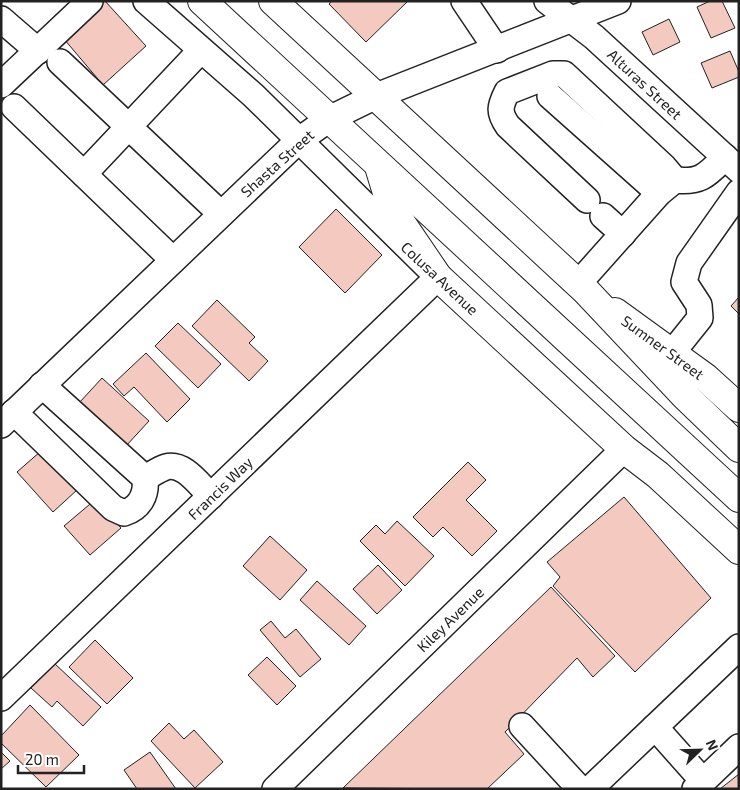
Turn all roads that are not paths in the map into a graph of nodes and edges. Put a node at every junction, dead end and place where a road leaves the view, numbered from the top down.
1 (90, 1) edge
2 (146, 1) edge
3 (202, 1) edge
4 (464, 1) edge
5 (547, 1) edge
6 (618, 1) edge
7 (281, 4) edge
8 (1, 19) edge
9 (572, 20) junction
10 (38, 50) junction
11 (201, 50) junction
12 (497, 50) junction
13 (60, 62) dead end
14 (1, 85) edge
15 (374, 96) junction
16 (550, 96) dead end
17 (14, 107) dead end
18 (329, 119) junction
19 (129, 127) junction
20 (298, 141) junction
21 (732, 164) edge
22 (379, 166) junction
23 (84, 174) junction
24 (667, 187) junction
25 (739, 192) edge
26 (221, 214) junction
27 (623, 234) junction
28 (173, 260) junction
29 (438, 277) junction
30 (582, 287) junction
31 (672, 353) junction
32 (42, 385) junction
33 (739, 408) edge
34 (8, 418) edge
35 (739, 448) edge
36 (624, 449) junction
37 (145, 478) junction
38 (211, 496) junction
39 (739, 498) edge
40 (739, 550) edge
41 (739, 647) edge
42 (1, 698) edge
43 (522, 726) dead end
44 (656, 727) junction
45 (739, 747) edge
46 (699, 785) edge
47 (275, 789) edge
48 (580, 789) edge
49 (590, 789) edge

1 - 10 street
2 - 11 street, Colusa Avenue
3 - 18 main road
4 - 12 street
5 - 9 street, Alturas Street
6 - 9 street, Shasta Street
7 - 15 main road
8 - 10 street
9 - 12 street, Shasta Street
9 - 21 street, Alturas Street
10 - 14 street
11 - 19 street
11 - 20 street, Colusa Avenue
12 - 15 street, Shasta Street
13 - 19 street
15 - 18 street, Shasta Street
15 - 30 main road
16 - 24 street
17 - 23 street
18 - 20 street, Shasta Street
18 - 22 main road
19 - 23 street
19 - 26 street
20 - 26 street, Shasta Street
20 - 29 street, Colusa Avenue
21 - 24 street
22 - 29 main road
22 - 39 main road
23 - 28 street
24 - 27 street
24 - 27 street
25 - 31 street
26 - 28 street, Shasta Street
27 - 30 street
28 - 32 street, Shasta Street
29 - 36 main road, Colusa Avenue
29 - 38 street, Francis Way
30 - 31 main road, Sumner Street
30 - 35 main road
31 - 33 main road, Sumner Street
32 - 34 street, Shasta Street
32 - 37 street
34 - 37 street
36 - 40 main road, Colusa Avenue
36 - 47 street, Kiley Avenue
37 - 38 street
38 - 42 street, Francis Way
41 - 44 street
43 - 48 street
44 - 46 street
44 - 49 street
45 - 46 street

